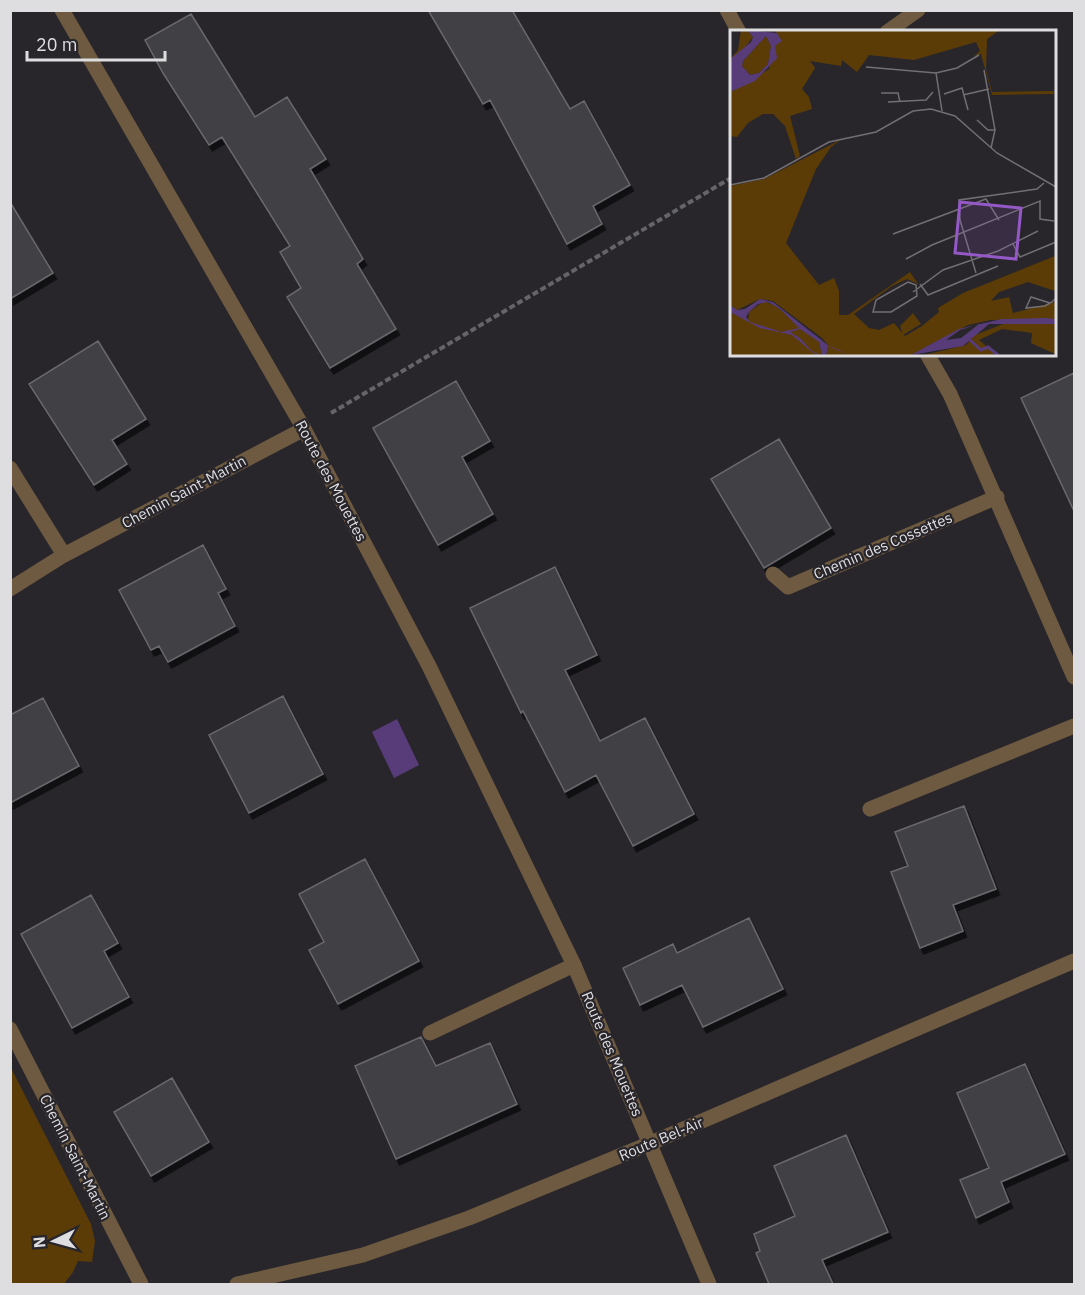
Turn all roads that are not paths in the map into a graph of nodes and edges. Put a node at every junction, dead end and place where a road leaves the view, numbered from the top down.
1 (62, 10) edge
2 (726, 10) edge
3 (918, 10) edge
4 (738, 30) edge
5 (890, 30) edge
6 (928, 356) edge
7 (304, 429) junction
8 (10, 468) edge
9 (997, 497) junction
10 (64, 555) junction
11 (773, 574) dead end
12 (10, 589) edge
13 (1074, 677) edge
14 (1074, 726) edge
15 (870, 809) dead end
16 (1074, 961) edge
17 (574, 965) junction
18 (10, 1029) edge
19 (430, 1033) dead end
20 (651, 1143) junction
21 (141, 1284) edge
22 (237, 1284) edge
23 (710, 1284) edge

1 - 7 street, Route des Mouettes
2 - 4 street
3 - 5 street
6 - 9 street
7 - 10 street, Chemin Saint-Martin
7 - 17 street, Route des Mouettes
8 - 10 street
9 - 11 street, Chemin des Cossettes
9 - 13 street
10 - 12 street, Chemin Saint-Martin
14 - 15 street
16 - 20 street, Route Bel-Air
17 - 19 street
17 - 20 street, Route des Mouettes
18 - 21 street, Chemin Saint-Martin
20 - 22 street, Route Bel-Air
20 - 23 street, Route des Mouettes

